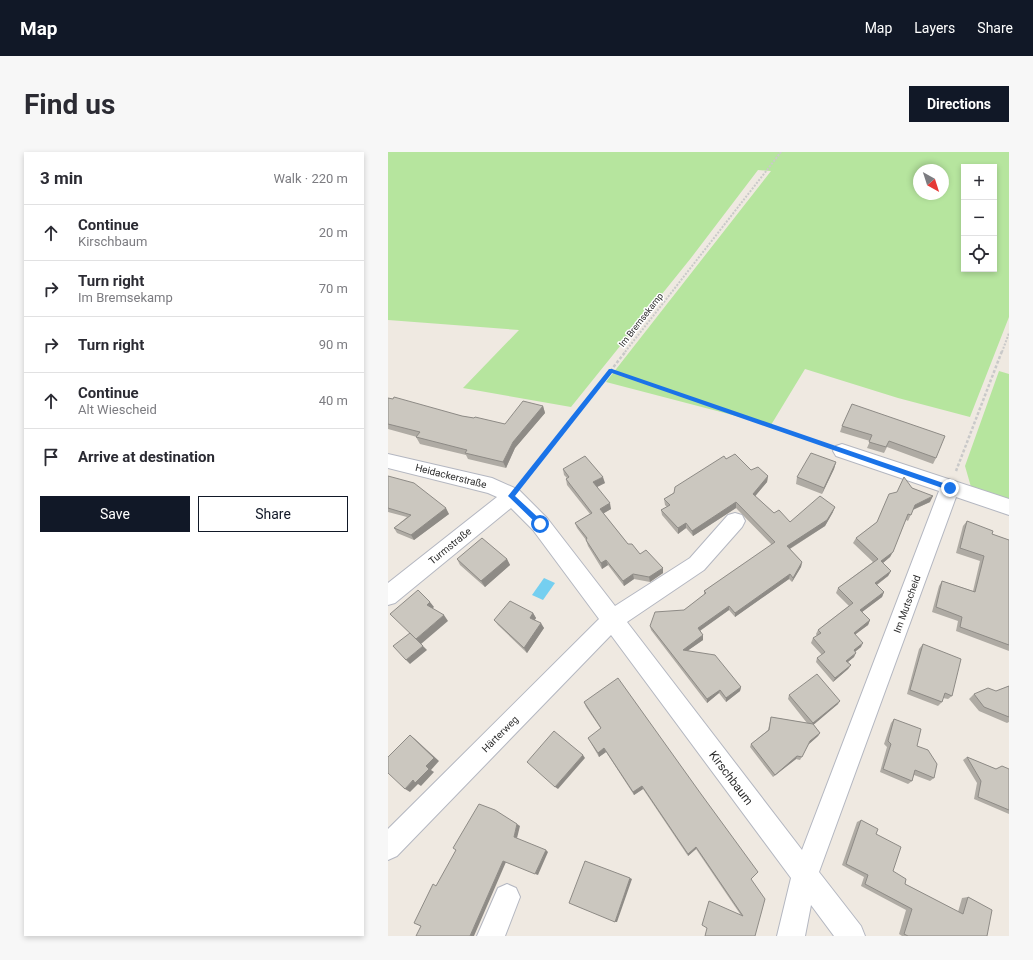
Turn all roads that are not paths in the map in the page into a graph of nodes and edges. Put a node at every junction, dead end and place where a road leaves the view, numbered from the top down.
1 (842, 451) road end
2 (388, 461) edge
3 (950, 488) junction
4 (512, 496) junction
5 (1009, 507) edge
6 (735, 521) dead end
7 (388, 596) edge
8 (612, 620) junction
9 (388, 847) edge
10 (805, 875) junction
11 (507, 897) dead end
12 (491, 936) edge
13 (790, 936) edge
14 (851, 936) edge

1 - 3 street
2 - 4 street, Heidackerstraße
3 - 5 street
3 - 10 street, Im Mutscheid
4 - 7 street, Turmstraße
4 - 8 street, Kirschbaum
6 - 8 street
8 - 9 street, Härterweg
8 - 10 street, Kirschbaum
10 - 13 street, Im Mutscheid
10 - 14 street, Kirschbaum
11 - 12 street

